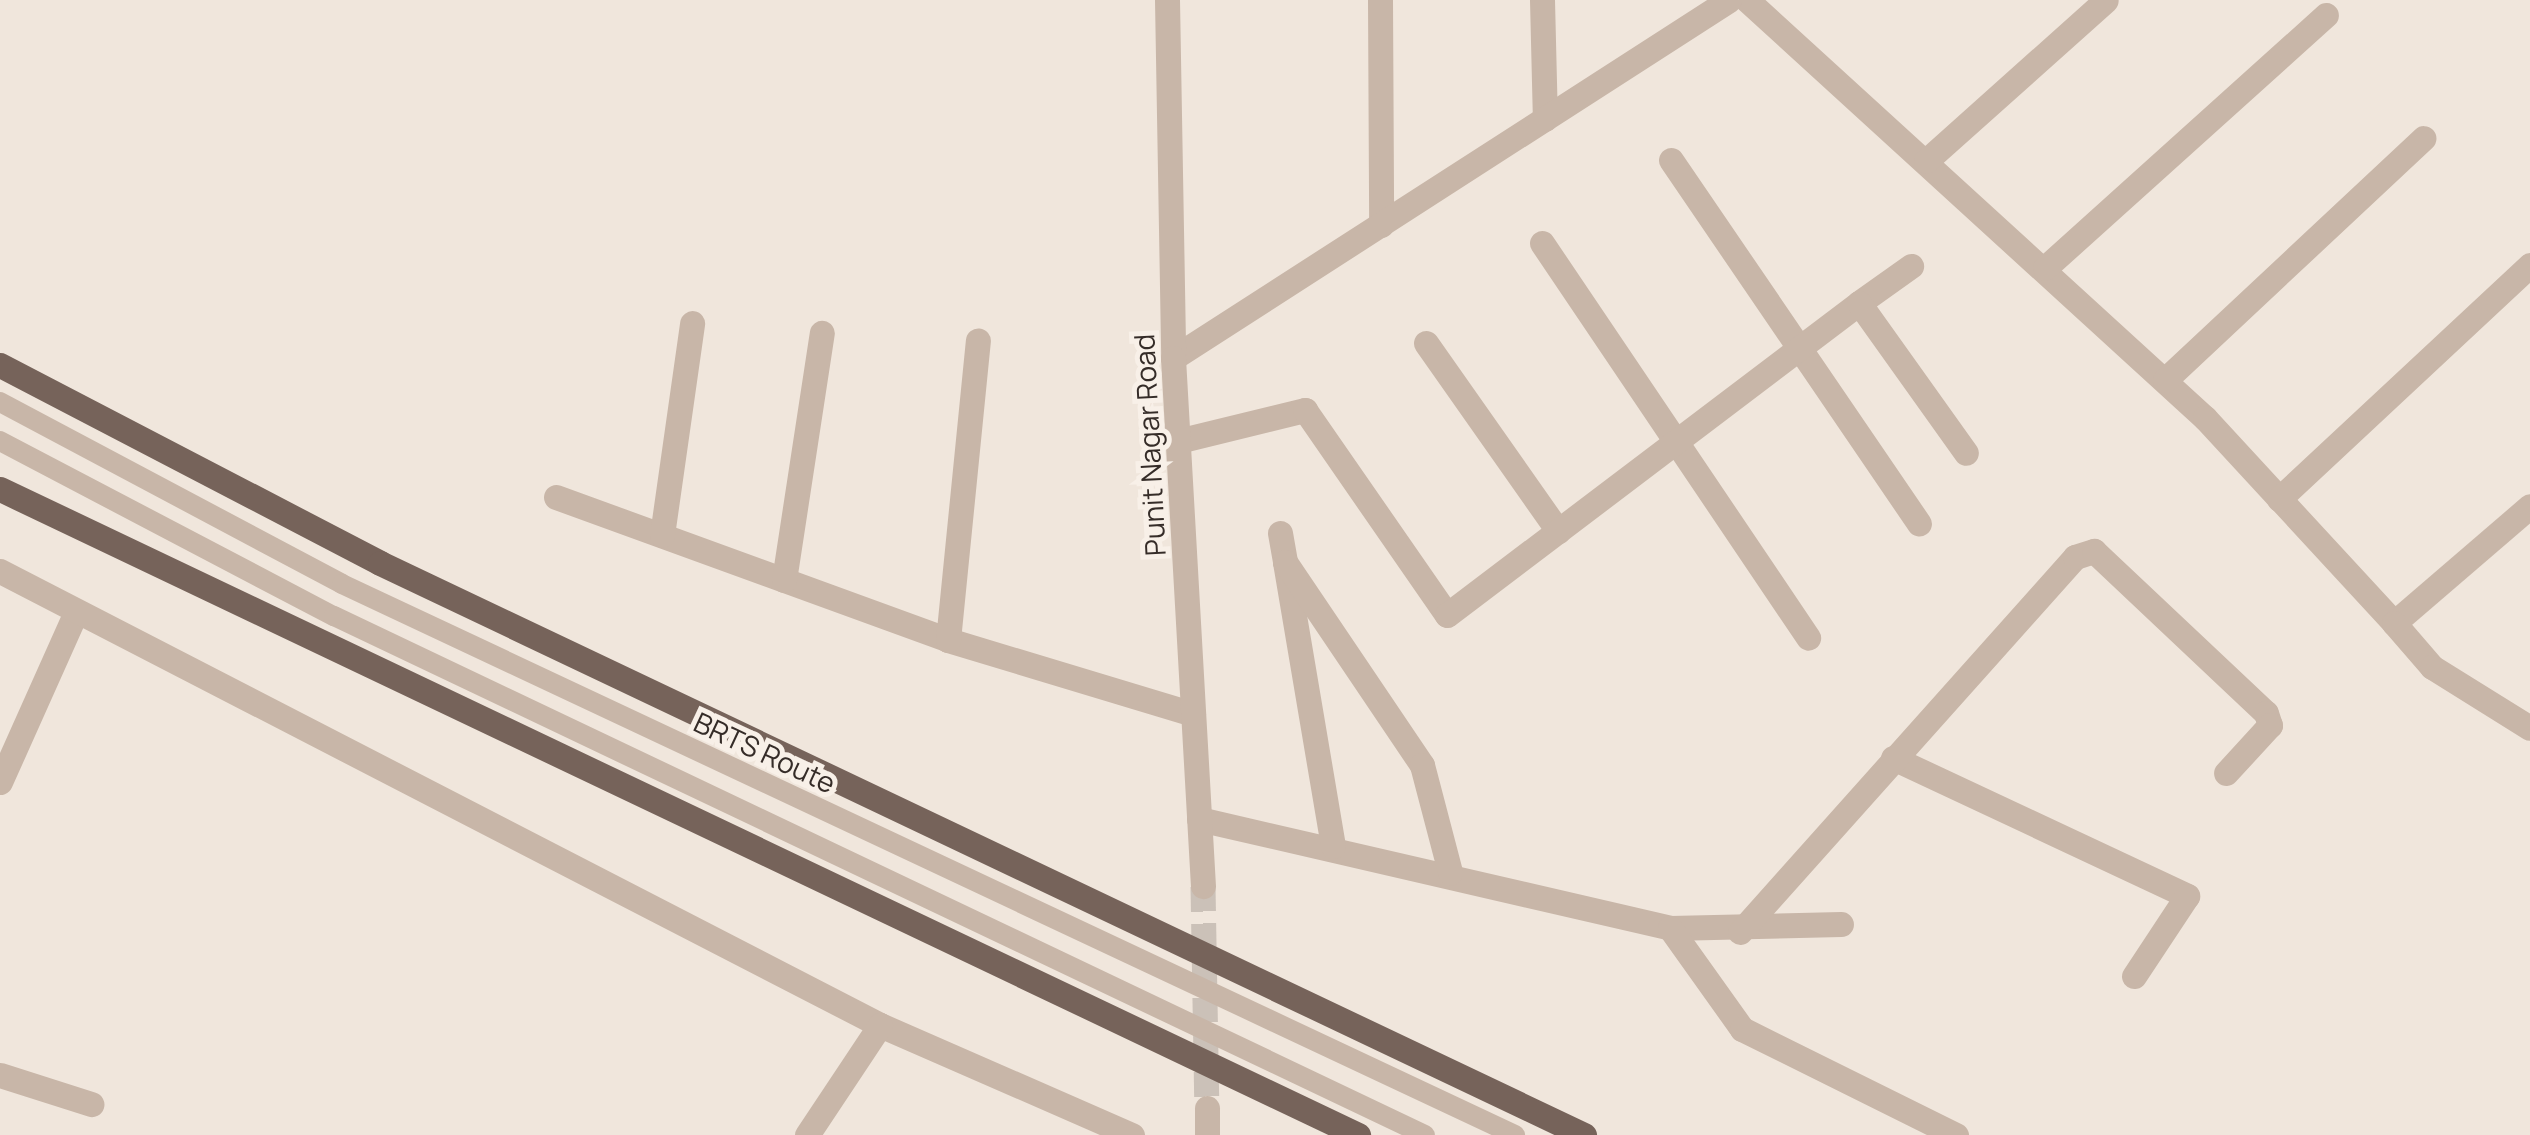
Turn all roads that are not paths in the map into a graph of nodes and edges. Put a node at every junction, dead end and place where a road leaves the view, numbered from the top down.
1 (1168, 0) edge
2 (1380, 0) edge
3 (1542, 0) edge
4 (1728, 0) edge
5 (1747, 0) edge
6 (2106, 0) edge
7 (2326, 15) dead end
8 (1545, 119) junction
9 (2424, 138) dead end
10 (1671, 160) dead end
11 (1926, 161) junction
12 (1381, 225) junction
13 (1542, 242) dead end
14 (2530, 265) edge
15 (1911, 266) dead end
16 (2045, 268) junction
17 (1859, 303) junction
18 (692, 323) dead end
19 (822, 333) dead end
20 (978, 340) dead end
21 (1426, 343) dead end
22 (1800, 348) junction
23 (1173, 358) junction
24 (0, 364) edge
25 (2165, 380) junction
26 (0, 402) edge
27 (0, 441) edge
28 (1178, 441) junction
29 (1676, 442) junction
30 (1966, 454) dead end
31 (0, 488) edge
32 (556, 497) dead end
33 (2279, 499) junction
34 (2530, 506) edge
35 (1920, 523) dead end
36 (1558, 531) junction
37 (1280, 534) dead end
38 (662, 536) junction
39 (1285, 562) junction
40 (0, 571) edge
41 (784, 580) junction
42 (76, 612) junction
43 (2394, 623) junction
44 (1808, 638) dead end
45 (948, 640) junction
46 (1193, 714) junction
47 (2530, 728) edge
48 (6, 750) edge
49 (1893, 758) junction
50 (2226, 773) dead end
51 (0, 782) edge
52 (1199, 819) junction
53 (1334, 846) junction
54 (1450, 872) junction
55 (1203, 886) tunnel mouth
56 (1841, 924) dead end
57 (1670, 928) junction
58 (1740, 932) junction
59 (2134, 976) dead end
60 (880, 1025) junction
61 (0, 1075) edge
62 (91, 1104) dead end
63 (1207, 1108) tunnel mouth
64 (807, 1135) edge
65 (1132, 1135) edge
66 (1207, 1135) edge
67 (1358, 1135) edge
68 (1425, 1135) edge
69 (1516, 1135) edge
70 (1584, 1135) edge
71 (1956, 1135) edge

1 - 23 street, Punit Nagar Road
2 - 12 street
3 - 8 street
4 - 8 street
5 - 11 street
6 - 11 street
7 - 16 street
8 - 12 street
9 - 25 street
10 - 22 street
11 - 16 street
12 - 23 street
13 - 29 street
14 - 33 street
15 - 17 street
16 - 25 street
17 - 22 street
17 - 30 street
18 - 38 street
19 - 41 street
20 - 45 street
21 - 36 street
22 - 29 street
22 - 35 street
23 - 28 street, Punit Nagar Road
24 - 70 main road
25 - 33 street
26 - 69 lane, BRTS Route
27 - 68 lane
28 - 36 street
28 - 46 street, Punit Nagar Road
29 - 36 street
29 - 44 street
31 - 67 main road
32 - 38 street
33 - 43 street
34 - 43 street
37 - 39 street
38 - 41 street
39 - 53 street
39 - 54 street
40 - 42 street
41 - 45 street
42 - 48 street
42 - 60 street
43 - 47 street
45 - 46 street
46 - 52 street, Punit Nagar Road
48 - 51 street
49 - 50 street
49 - 58 street
49 - 59 street
52 - 53 street
52 - 55 street, Punit Nagar Road
53 - 54 street
54 - 57 street
56 - 58 street
57 - 58 street
57 - 71 street
60 - 64 street
60 - 65 street
61 - 62 street
63 - 66 street

